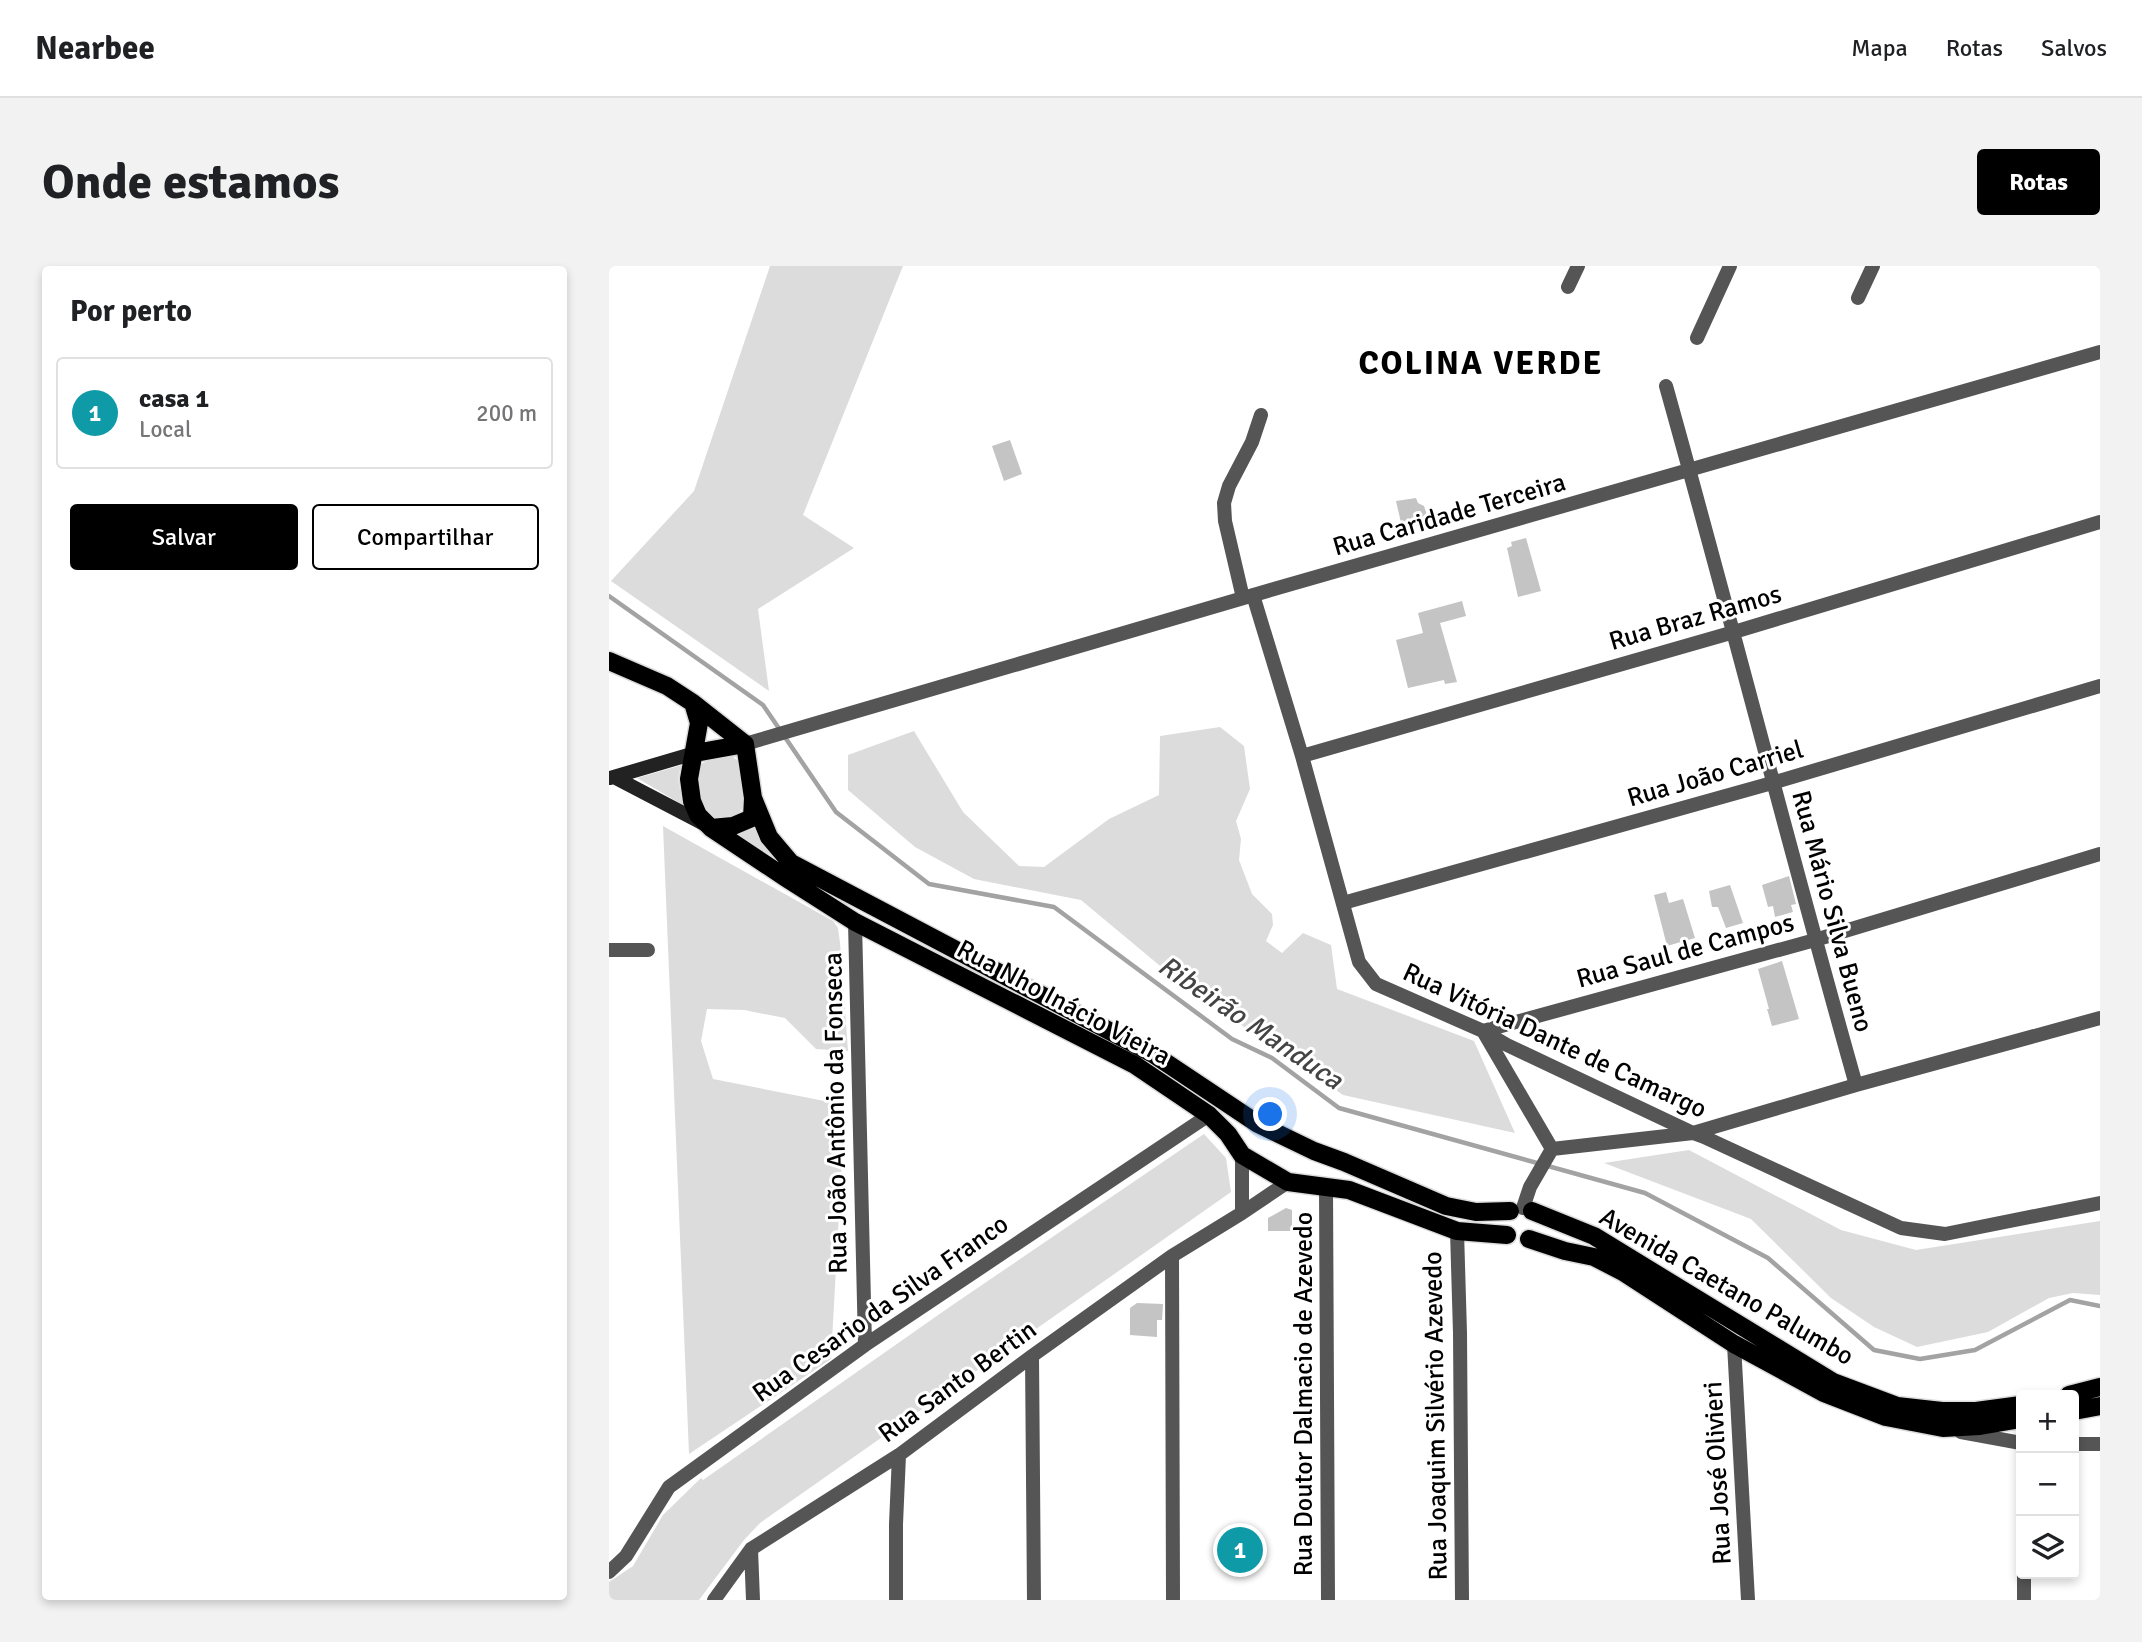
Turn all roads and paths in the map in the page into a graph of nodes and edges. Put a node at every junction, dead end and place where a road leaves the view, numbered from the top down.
1 (1578, 266) edge
2 (1730, 266) edge
3 (1873, 266) edge
4 (1568, 287) dead end
5 (1858, 298) dead end
6 (1697, 338) dead end
7 (2100, 352) edge
8 (1666, 386) dead end
9 (1261, 415) dead end
10 (1689, 471) junction
11 (2100, 522) edge
12 (1248, 597) junction
13 (1734, 632) junction
14 (609, 661) edge
15 (2100, 686) edge
16 (693, 703) junction
17 (745, 744) junction
18 (695, 753) junction
19 (1303, 756) junction
20 (611, 778) edge
21 (1772, 783) junction
22 (753, 798) junction
23 (711, 828) junction
24 (2100, 853) edge
25 (789, 870) junction
26 (1343, 903) junction
27 (855, 922) junction
28 (1815, 940) junction
29 (609, 950) edge
30 (648, 950) dead end
31 (2100, 1018) edge
32 (1483, 1031) junction
33 (1856, 1085) junction
34 (1209, 1115) junction
35 (1258, 1124) junction
36 (1693, 1133) junction
37 (1243, 1154) junction
38 (1549, 1154) junction
39 (1287, 1182) junction
40 (1326, 1187) junction
41 (2100, 1203) edge
42 (1522, 1210) junction
43 (1242, 1213) junction
44 (1457, 1231) junction
45 (1507, 1235) junction
46 (1529, 1239) junction
47 (1172, 1256) junction
48 (1734, 1344) junction
49 (865, 1345) junction
50 (1032, 1356) junction
51 (2100, 1387) edge
52 (2079, 1392) edge
53 (2016, 1406) edge
54 (2100, 1406) edge
55 (2079, 1409) edge
56 (2016, 1420) edge
57 (1943, 1428) junction
58 (2016, 1442) edge
59 (2079, 1444) edge
60 (2100, 1444) edge
61 (899, 1454) junction
62 (751, 1549) junction
63 (609, 1572) edge
64 (2024, 1579) edge
65 (714, 1600) edge
66 (753, 1600) edge
67 (896, 1600) edge
68 (1034, 1600) edge
69 (1173, 1600) edge
70 (1328, 1600) edge
71 (1462, 1600) edge
72 (1748, 1600) edge
73 (2024, 1600) edge

1 - 4 street
2 - 6 street
3 - 5 street
7 - 10 street, Rua Caridade Terceira
8 - 10 street, Rua Mário Silva Bueno
9 - 12 street, Rua Vitória Dante de Camargo
10 - 12 street, Rua Caridade Terceira
10 - 13 street, Rua Mário Silva Bueno
11 - 13 street, Rua Braz Ramos
12 - 17 street, Rua Caridade Terceira
12 - 19 street, Rua Vitória Dante de Camargo
13 - 19 street, Rua Braz Ramos
13 - 21 street, Rua Mário Silva Bueno
14 - 16 main road
15 - 21 street, Rua João Carriel
16 - 17 main road
16 - 18 main road
17 - 18 main road
17 - 22 main road
18 - 20 main road
18 - 23 main road
19 - 26 street, Rua Vitória Dante de Camargo
20 - 23 main road
21 - 26 street, Rua João Carriel
21 - 28 street, Rua Mário Silva Bueno
22 - 23 main road
22 - 25 main road
23 - 25 main road
24 - 28 street, Rua Saul de Campos
25 - 27 main road, Rua Nho Inácio Vieira
25 - 35 main road, Rua Nho Inácio Vieira
26 - 32 street, Rua Vitória Dante de Camargo
27 - 34 main road, Rua Nho Inácio Vieira
27 - 49 street, Rua João Antônio da Fonseca
28 - 32 street, Rua Saul de Campos
28 - 33 street, Rua Mário Silva Bueno
29 - 30 street
31 - 33 street
32 - 36 street, Rua Vitória Dante de Camargo
32 - 38 street
33 - 36 street
34 - 37 main road, Rua Nho Inácio Vieira
34 - 49 street, Rua Cesario da Silva Franco
35 - 37 main road
35 - 42 main road, Rua Nho Inácio Vieira
36 - 38 street
36 - 41 street, Rua Vitória Dante de Camargo
37 - 39 main road, Rua Nho Inácio Vieira
37 - 43 street
38 - 42 street
39 - 40 main road, Rua Nho Inácio Vieira
39 - 43 street, Rua Santo Bertin
40 - 44 main road, Rua Nho Inácio Vieira
40 - 70 street, Rua Doutor Dalmacio de Azevedo
42 - 45 main road
42 - 46 main road
42 - 53 main road, Avenida Caetano Palumbo
43 - 47 street, Rua Santo Bertin
44 - 45 main road, Rua Nho Inácio Vieira
44 - 71 street, Rua Joaquim Silvério Azevedo
45 - 46 main road
46 - 48 main road, Avenida Caetano Palumbo
47 - 50 street, Rua Santo Bertin
47 - 69 street
48 - 57 main road, Avenida Caetano Palumbo
48 - 72 street, Rua José Olivieri
49 - 63 street, Rua Cesario da Silva Franco
50 - 61 street, Rua Santo Bertin
50 - 68 street
51 - 52 main road
54 - 55 main road
56 - 57 main road, Avenida Caetano Palumbo
57 - 58 street
59 - 60 street
61 - 62 street, Rua Santo Bertin
61 - 67 street
62 - 65 street, Rua Santo Bertin
62 - 66 street
64 - 73 street

